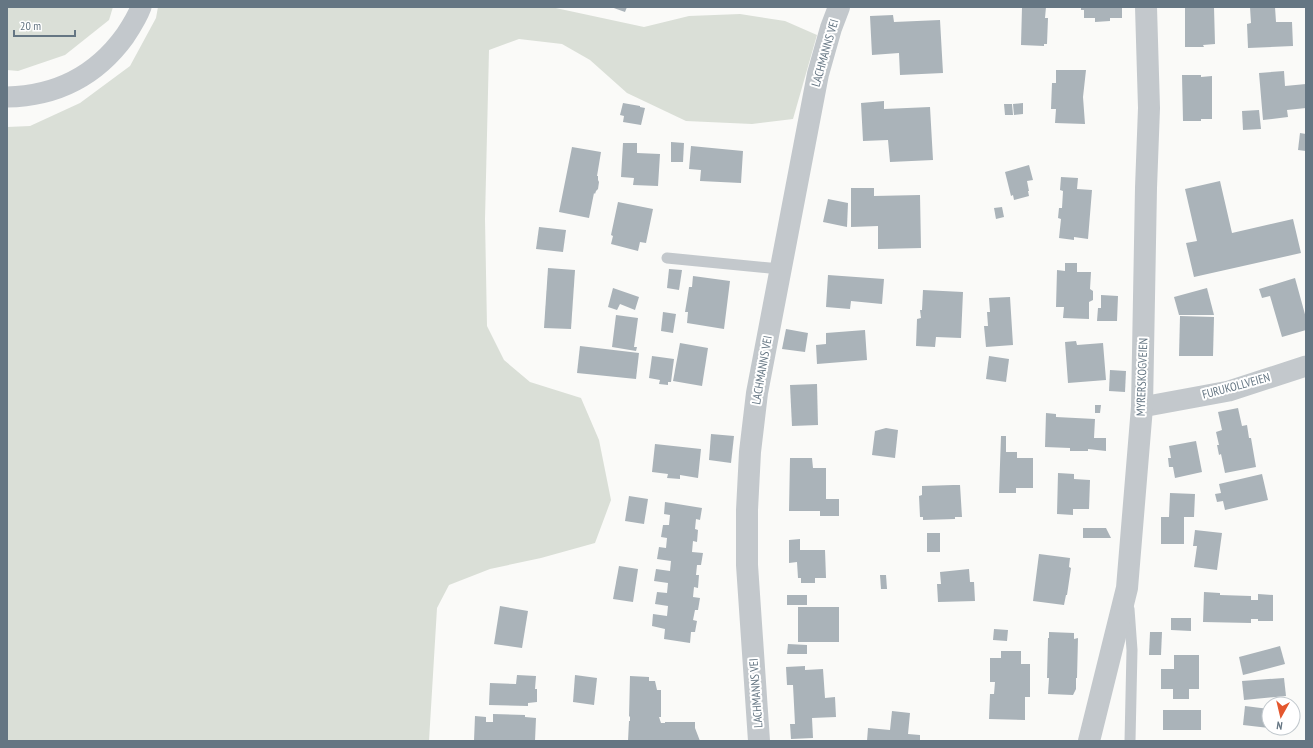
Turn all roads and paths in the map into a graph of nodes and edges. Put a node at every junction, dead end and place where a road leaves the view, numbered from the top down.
1 (141, 7) edge
2 (839, 7) edge
3 (1146, 7) edge
4 (7, 97) edge
5 (666, 258) dead end
6 (780, 269) junction
7 (1306, 366) edge
8 (1142, 407) junction
9 (1127, 588) junction
10 (760, 741) edge
11 (1089, 741) edge
12 (1130, 741) edge

1 - 4 street
2 - 6 street, LACHMANNS VEI
3 - 8 street, MYRERSKOGVEIEN
5 - 6 lane
6 - 10 street, LACHMANNS VEI
7 - 8 street, FURUKOLLVEIEN
8 - 9 street, MYRERSKOGVEIEN
9 - 11 street, MYRERSKOGVEIEN
9 - 12 lane

